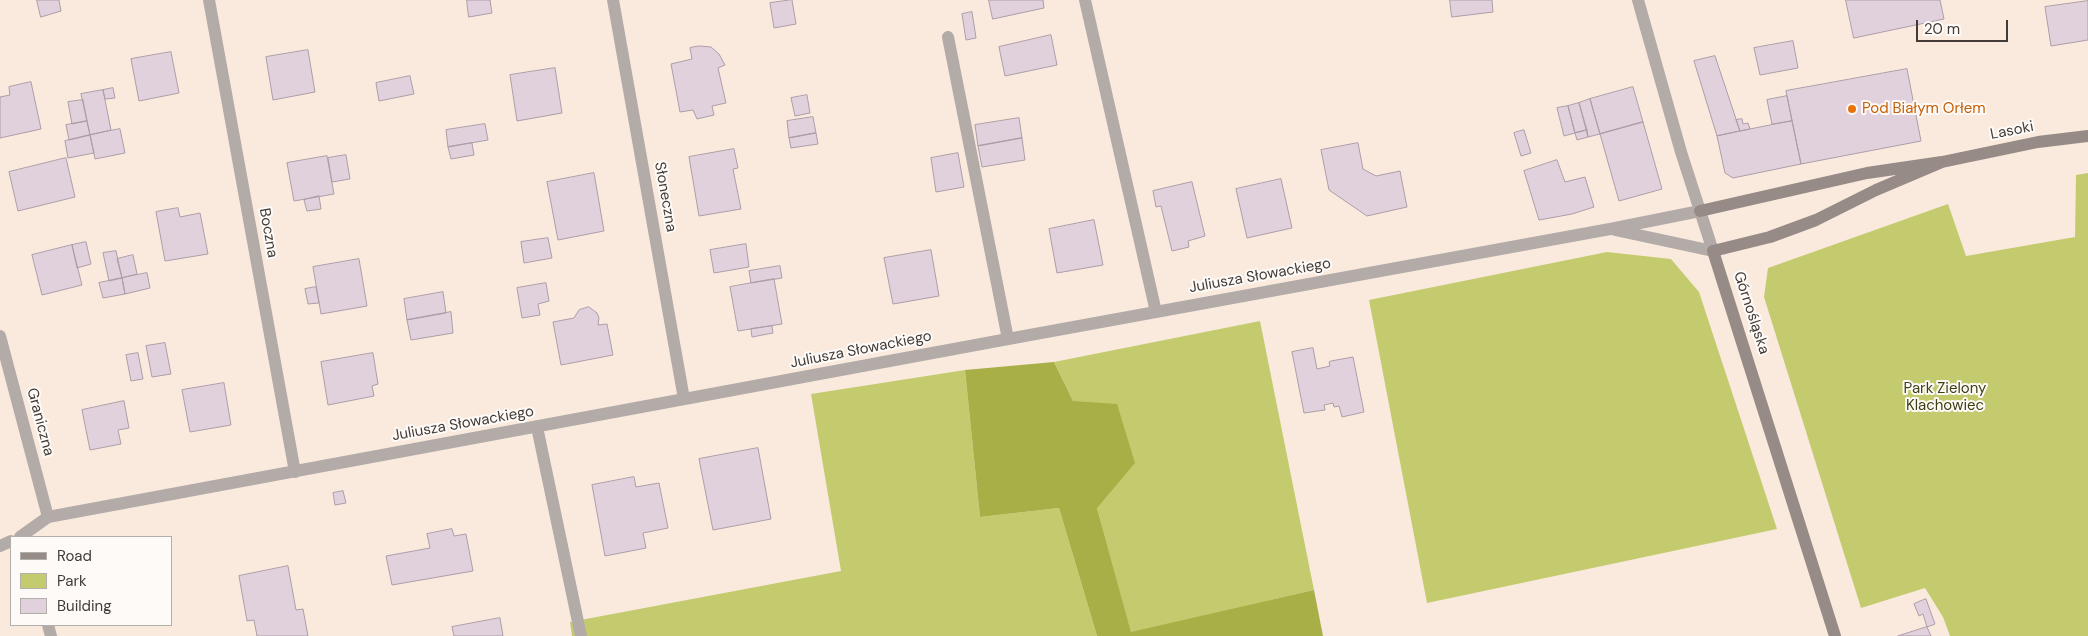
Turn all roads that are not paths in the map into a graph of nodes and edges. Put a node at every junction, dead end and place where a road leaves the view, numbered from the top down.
1 (209, 0) edge
2 (613, 0) edge
3 (1085, 0) edge
4 (1638, 0) edge
5 (948, 37) dead end
6 (2088, 136) edge
7 (1942, 162) junction
8 (1700, 210) junction
9 (1610, 229) junction
10 (1714, 251) junction
11 (1156, 312) junction
12 (0, 336) edge
13 (1008, 339) junction
14 (684, 399) junction
15 (537, 427) junction
16 (295, 472) junction
17 (48, 518) junction
18 (21, 536) edge
19 (580, 636) edge
20 (1835, 636) edge

1 - 16 street, Boczna
2 - 14 street, Słoneczna
3 - 11 street
4 - 8 street, Górnośląska
5 - 13 street
6 - 7 street, Lasoki
7 - 8 street
7 - 10 street
8 - 9 street, Juliusza Słowackiego
8 - 10 street, Górnośląska
9 - 10 street
9 - 11 street, Juliusza Słowackiego
10 - 20 street, Górnośląska
11 - 13 street, Juliusza Słowackiego
12 - 17 street, Graniczna
13 - 14 street, Juliusza Słowackiego
14 - 15 street, Juliusza Słowackiego
15 - 16 street, Juliusza Słowackiego
15 - 19 street
16 - 17 street, Juliusza Słowackiego
17 - 18 street, Juliusza Słowackiego

